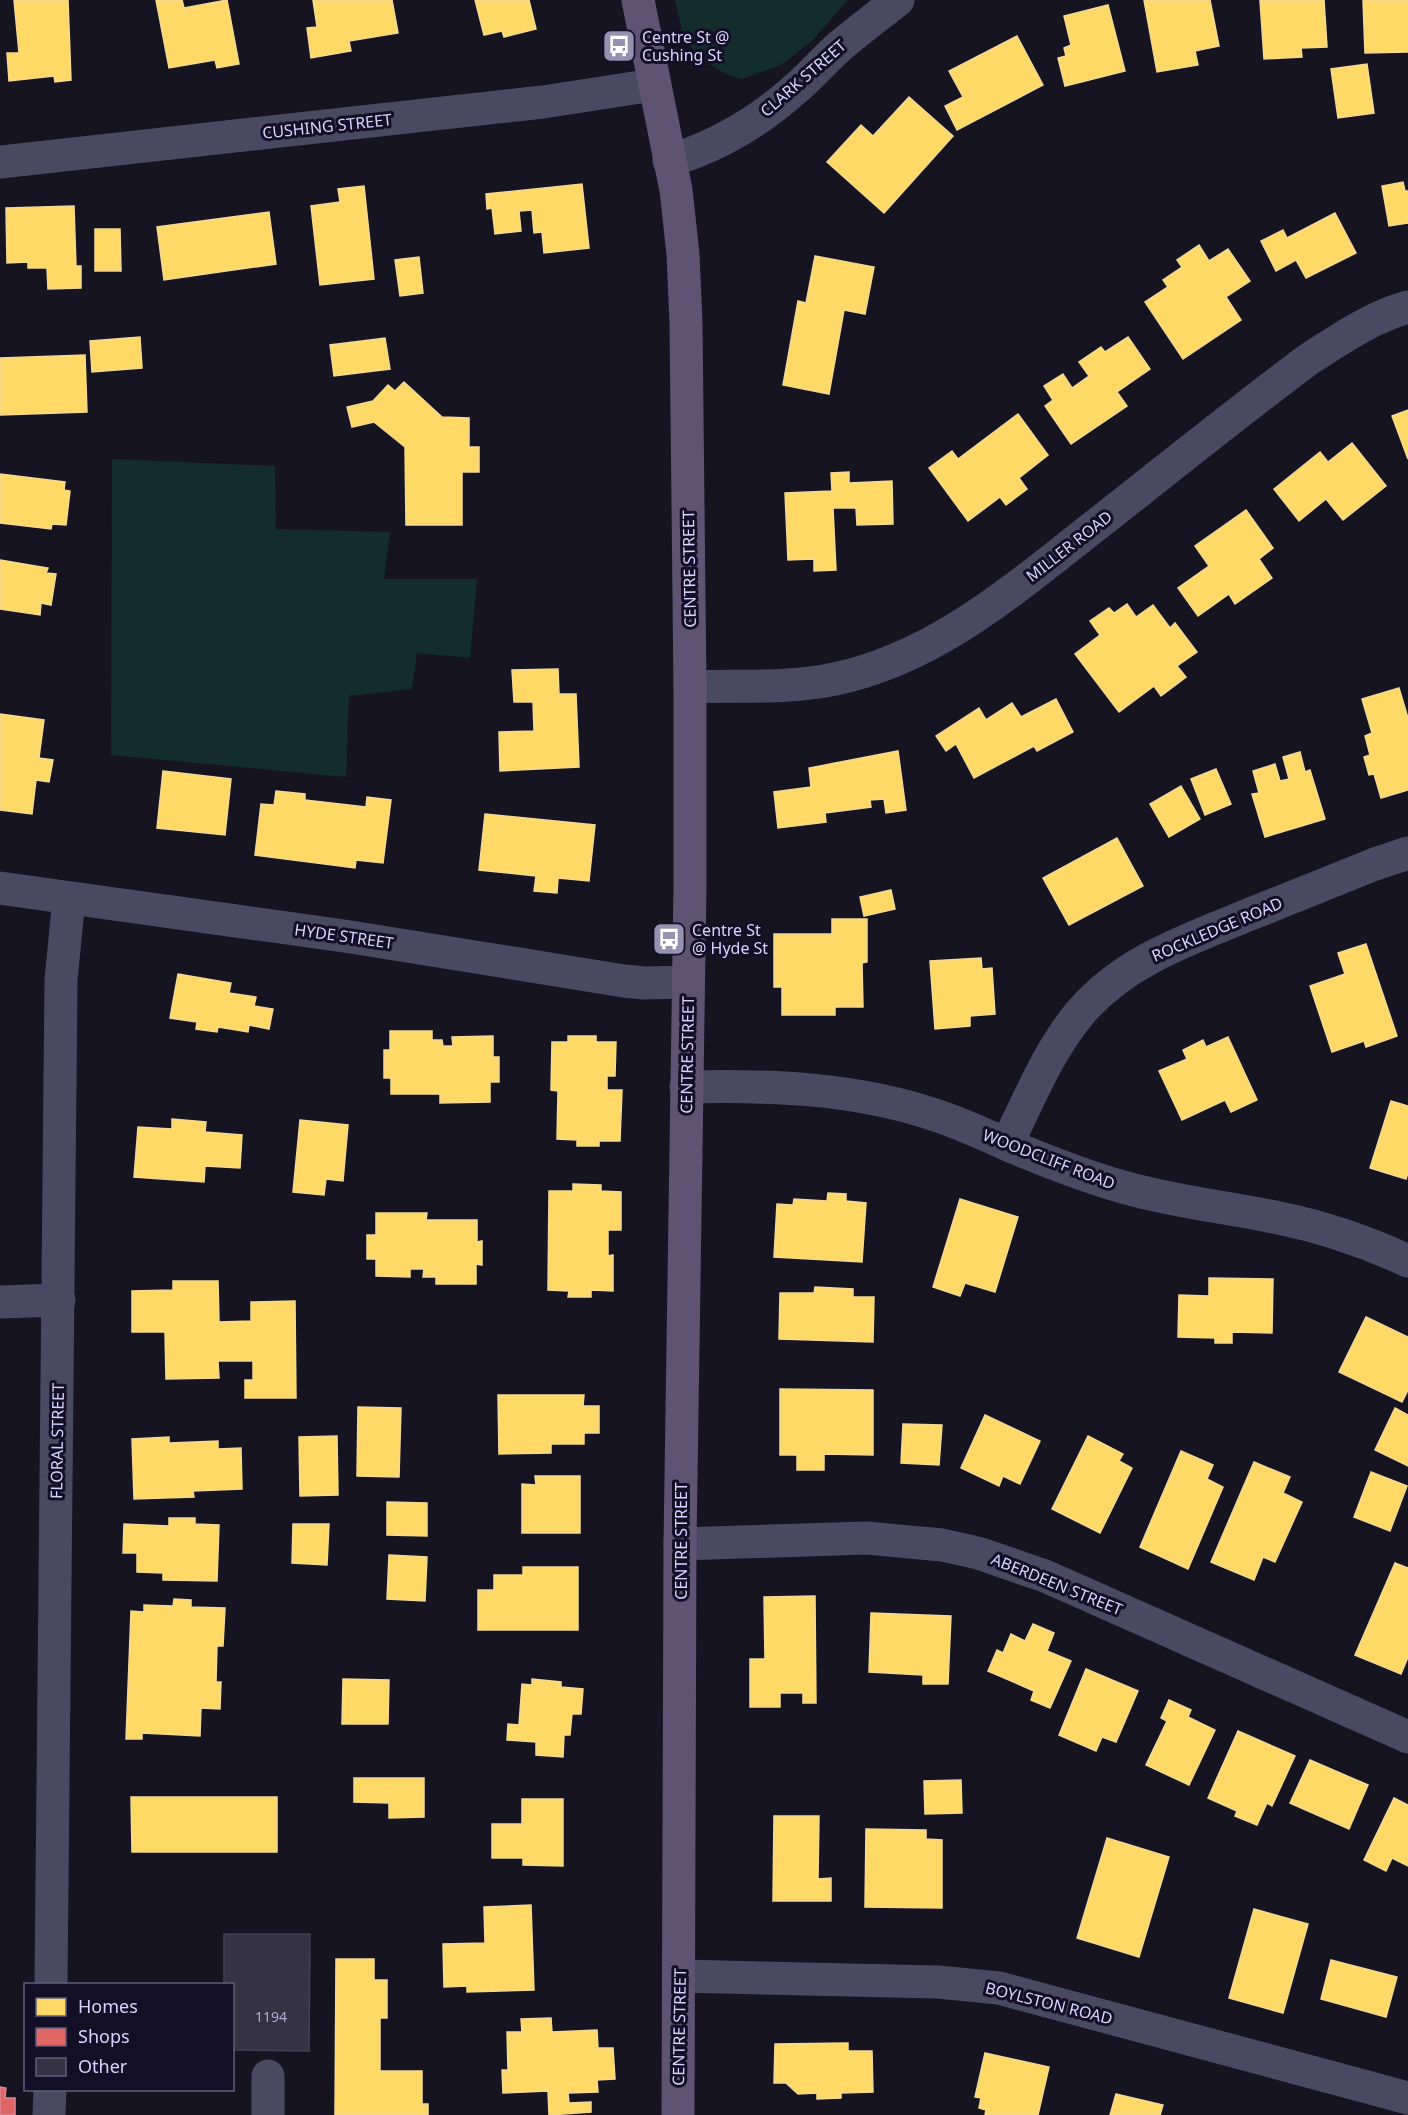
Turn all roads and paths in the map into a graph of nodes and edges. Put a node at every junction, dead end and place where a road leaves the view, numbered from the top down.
1 (638, 0) edge
2 (898, 0) edge
3 (653, 85) junction
4 (669, 161) junction
5 (0, 162) edge
6 (1408, 307) edge
7 (690, 687) junction
8 (1408, 853) edge
9 (0, 888) edge
10 (69, 898) junction
11 (688, 982) junction
12 (686, 1087) junction
13 (1007, 1144) junction
14 (1408, 1261) edge
15 (59, 1300) junction
16 (0, 1302) edge
17 (680, 1544) junction
18 (1408, 1737) edge
19 (680, 1976) junction
20 (51, 1983) edge
21 (268, 2076) dead end
22 (50, 2091) edge
23 (1408, 2098) edge
24 (49, 2115) edge
25 (268, 2115) edge
26 (678, 2115) edge

1 - 3 main road, CENTRE STREET
2 - 4 street, CLARK STREET
3 - 4 main road, CENTRE STREET
3 - 5 street, CUSHING STREET
4 - 7 main road, CENTRE STREET
6 - 7 street, MILLER ROAD
7 - 11 main road, CENTRE STREET
8 - 13 street, ROCKLEDGE ROAD
9 - 10 street, HYDE STREET
10 - 11 street, HYDE STREET
10 - 15 street, FLORAL STREET
11 - 12 main road, CENTRE STREET
12 - 13 street, WOODCLIFF ROAD
12 - 17 main road, CENTRE STREET
13 - 14 street, WOODCLIFF ROAD
15 - 16 street
15 - 20 street, FLORAL STREET
17 - 18 street, ABERDEEN STREET
17 - 19 main road, CENTRE STREET
19 - 23 street, BOYLSTON ROAD
19 - 26 main road, CENTRE STREET
21 - 25 street
22 - 24 street

